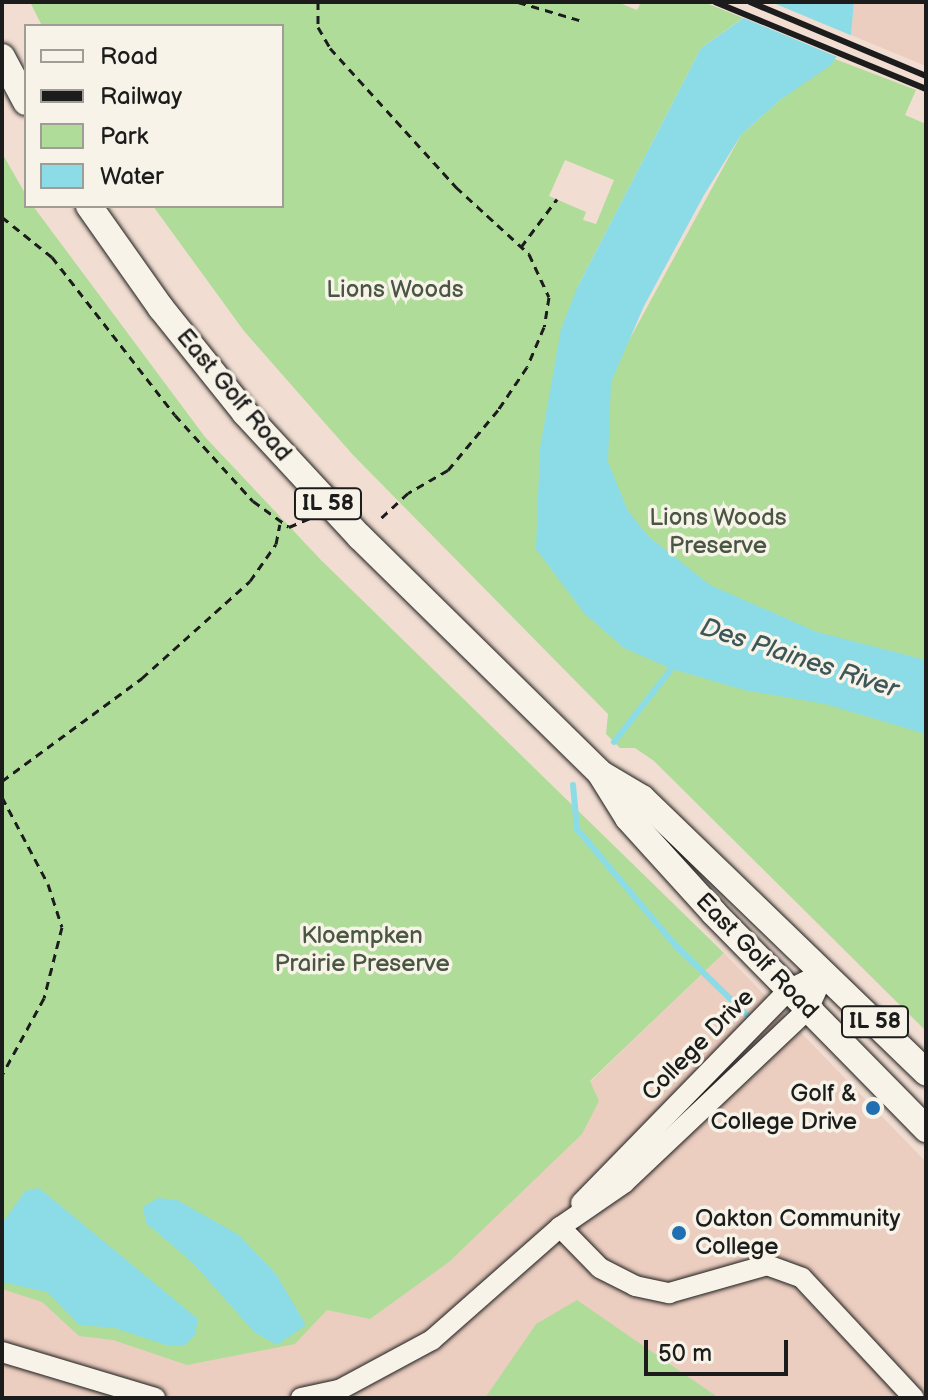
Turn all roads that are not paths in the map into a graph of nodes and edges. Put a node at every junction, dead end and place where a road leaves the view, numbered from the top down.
1 (2, 57) edge
2 (24, 98) edge
3 (90, 208) edge
4 (600, 773) junction
5 (825, 972) junction
6 (790, 989) junction
7 (808, 1009) junction
8 (926, 1072) edge
9 (926, 1129) edge
10 (560, 1227) junction
11 (2, 1352) edge
12 (155, 1398) edge
13 (301, 1398) edge
14 (914, 1398) edge

1 - 2 main road
3 - 4 main road, East Golf Road / IL 58
4 - 5 main road, East Golf Road / IL 58
4 - 6 main road, East Golf Road / IL 58
5 - 6 street, College Drive
5 - 7 street, College Drive
5 - 8 main road, East Golf Road / IL 58
6 - 7 main road, East Golf Road / IL 58
6 - 10 street, College Drive
7 - 9 main road, East Golf Road / IL 58
7 - 10 street, College Drive
10 - 13 street, College Drive
10 - 14 street
11 - 12 street

